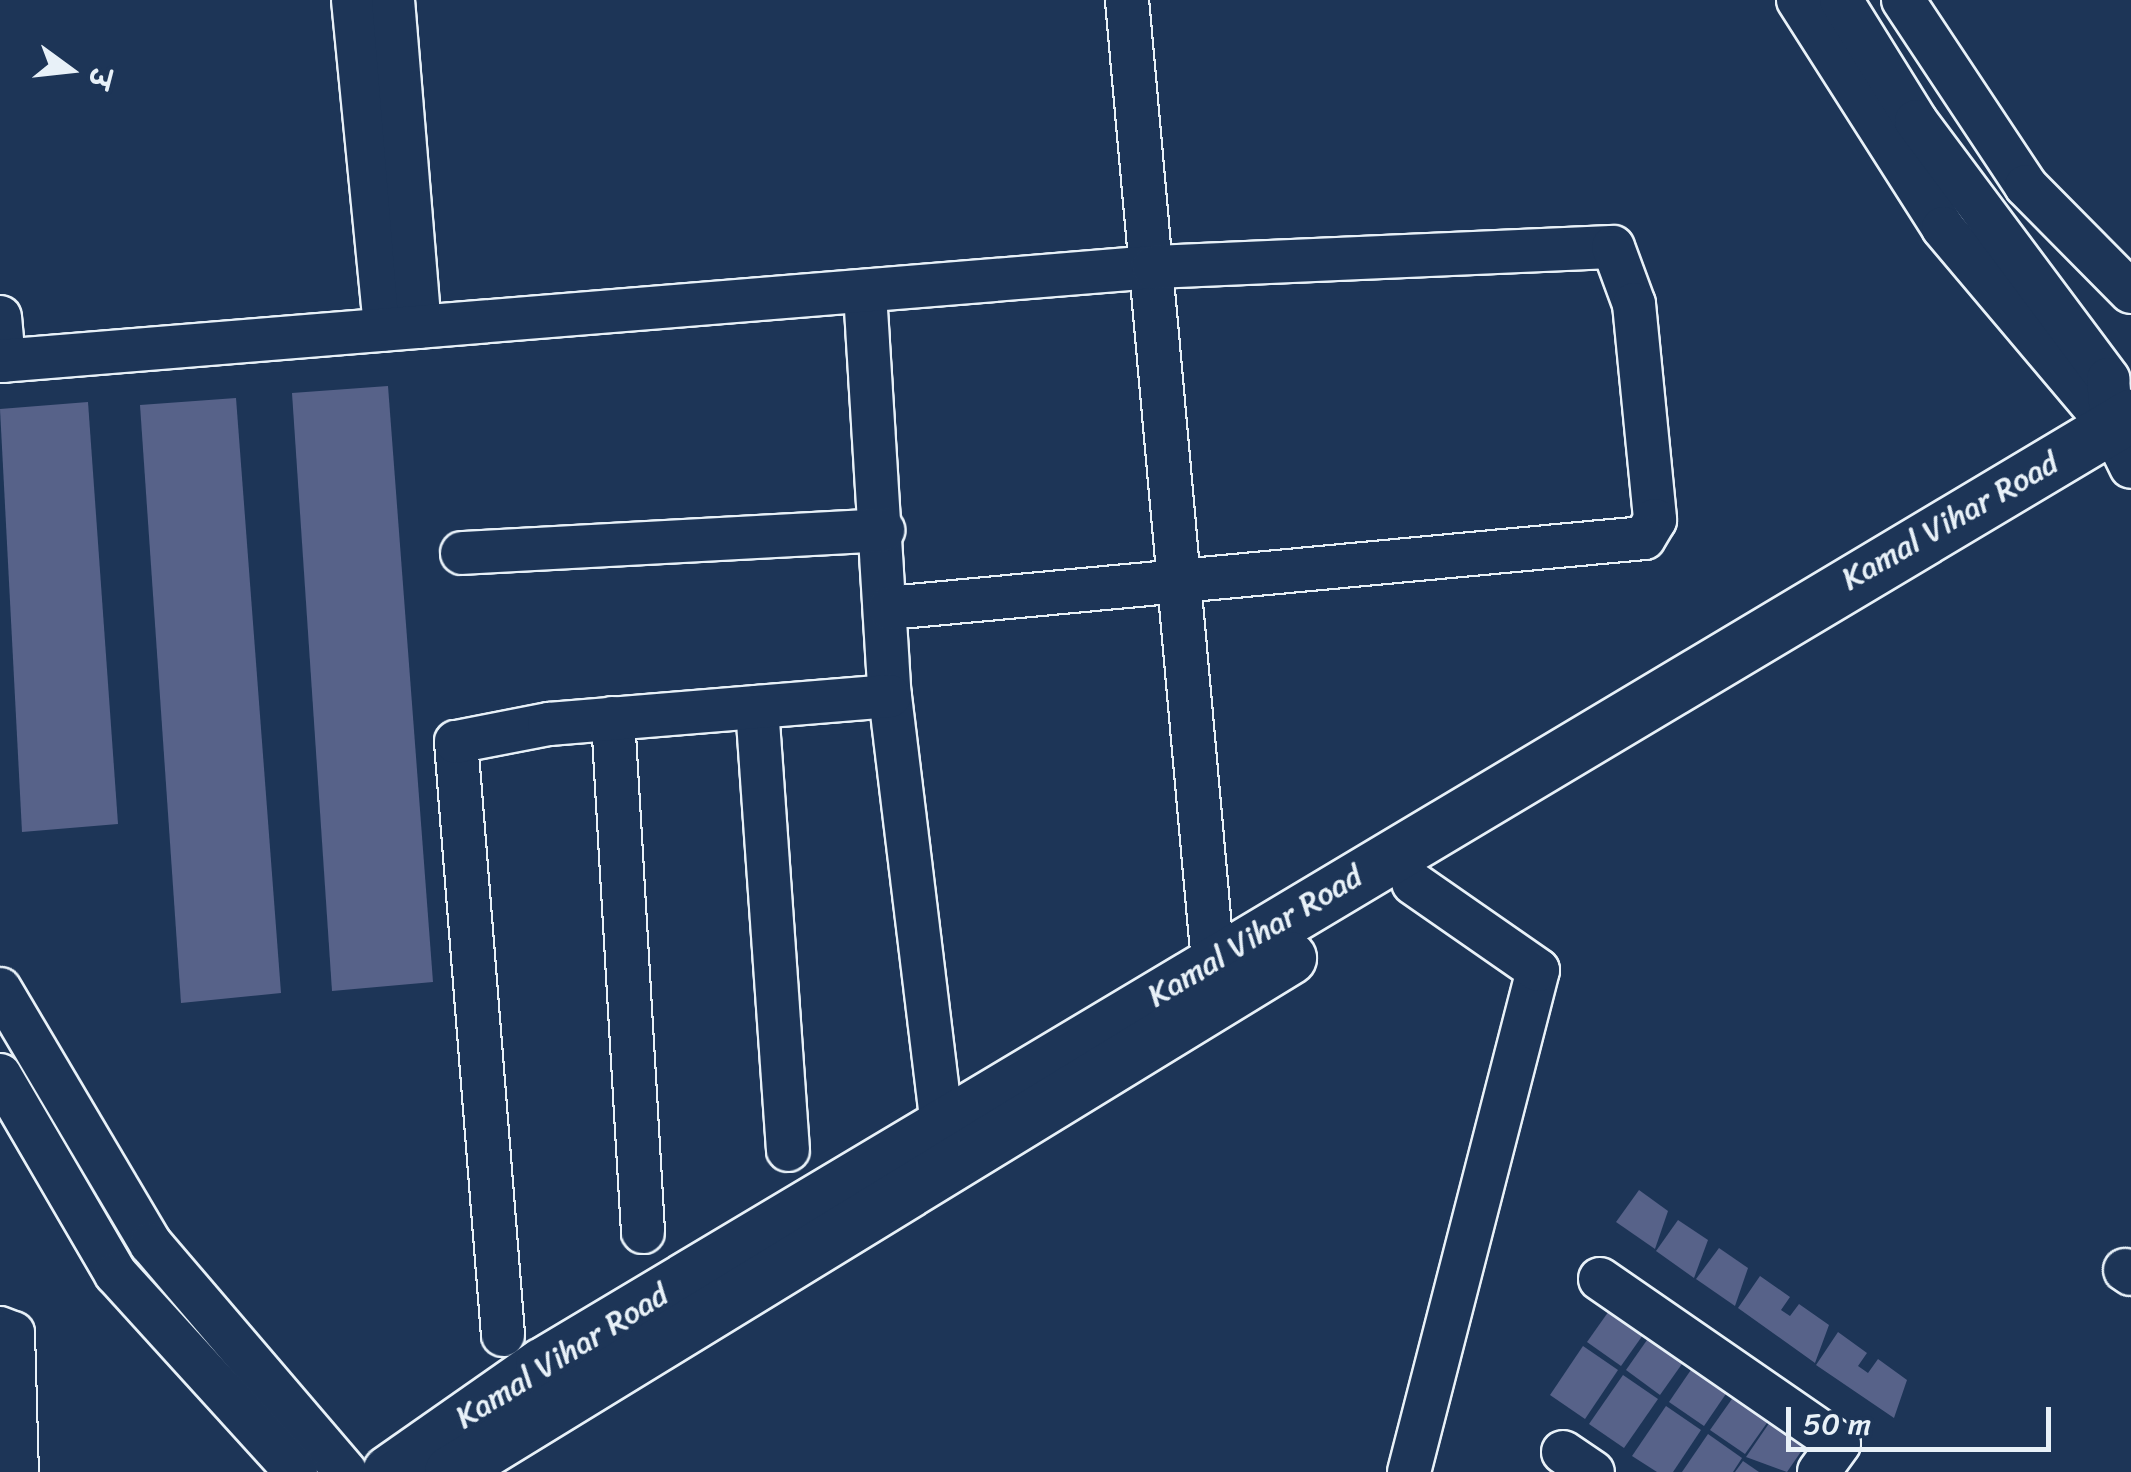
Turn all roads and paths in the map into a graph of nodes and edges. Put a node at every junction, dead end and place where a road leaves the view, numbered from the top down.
1 (353, 0) edge
2 (393, 0) edge
3 (1127, 0) edge
4 (1798, 0) edge
5 (1842, 0) edge
6 (1903, 0) edge
7 (1153, 267) junction
8 (2131, 292) edge
9 (864, 293) junction
10 (0, 317) edge
11 (402, 328) junction
12 (2, 361) edge
13 (2126, 444) edge
14 (883, 530) junction
15 (462, 553) dead end
16 (1182, 579) junction
17 (889, 608) junction
18 (890, 696) junction
19 (757, 707) junction
20 (613, 718) junction
21 (1414, 884) junction
22 (1213, 962) junction
23 (0, 989) edge
24 (0, 1075) edge
25 (942, 1124) junction
26 (788, 1150) dead end
27 (643, 1232) dead end
28 (1600, 1280) dead end
29 (0, 1328) edge
30 (503, 1336) dead end
31 (17, 1472) edge
32 (296, 1472) edge
33 (346, 1472) edge
34 (389, 1472) edge
35 (451, 1472) edge
36 (1409, 1472) edge
37 (1819, 1472) edge

1 - 11 street
2 - 11 street
3 - 7 street
4 - 13 street
5 - 13 street
6 - 8 street
7 - 9 street
7 - 16 street
7 - 16 street
9 - 11 street
9 - 14 street
10 - 12 street
11 - 12 street
13 - 21 main road, Kamal Vihar Road
13 - 22 main road, Kamal Vihar Road
14 - 15 street
14 - 17 street
16 - 17 street
16 - 22 street
17 - 18 street
18 - 19 street
18 - 25 street
19 - 20 street
19 - 26 street
20 - 27 street
20 - 30 street
21 - 35 main road, Kamal Vihar Road
21 - 36 street
22 - 25 main road, Kamal Vihar Road
23 - 33 street
24 - 32 street
25 - 34 main road, Kamal Vihar Road
28 - 37 street
29 - 31 street

